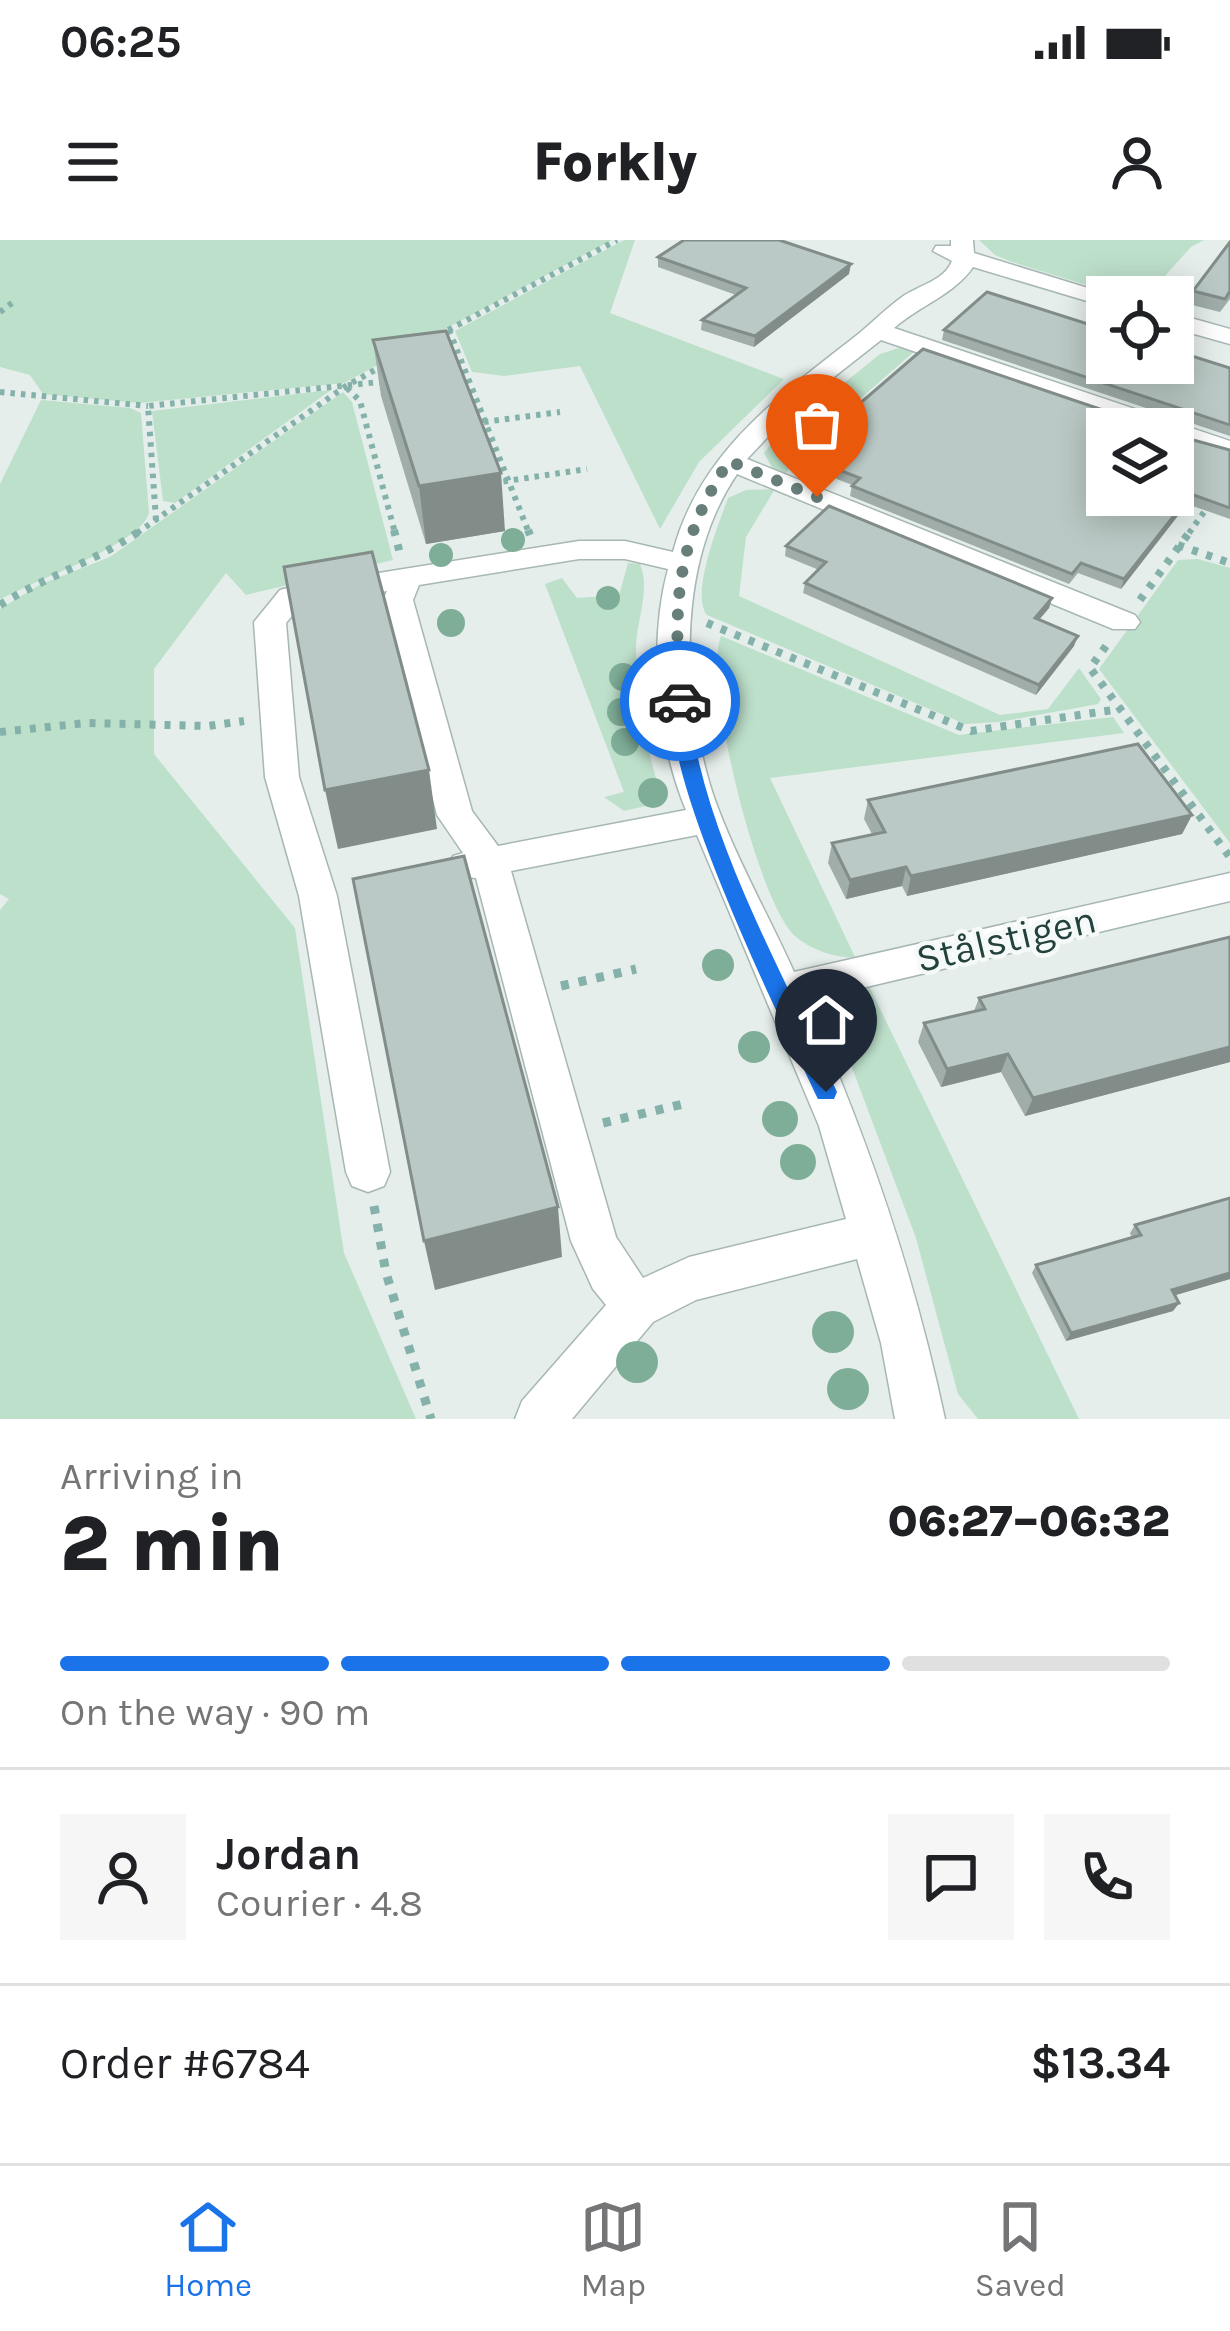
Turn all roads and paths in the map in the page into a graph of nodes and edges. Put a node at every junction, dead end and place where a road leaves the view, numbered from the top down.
1 (617, 240) edge
2 (953, 247) edge
3 (1086, 293) edge
4 (12, 303) dead end
5 (0, 312) edge
6 (1194, 326) edge
7 (449, 330) junction
8 (878, 331) junction
9 (1230, 337) edge
10 (428, 341) edge
11 (387, 364) edge
12 (468, 371) junction
13 (448, 374) edge
14 (407, 379) edge
15 (346, 386) junction
16 (0, 392) edge
17 (148, 406) junction
18 (1106, 408) edge
19 (560, 412) dead end
20 (487, 422) junction
21 (466, 425) edge
22 (1194, 438) edge
23 (1230, 450) edge
24 (729, 461) junction
25 (586, 469) dead end
26 (509, 481) junction
27 (488, 484) edge
28 (1217, 494) edge
29 (157, 521) junction
30 (1178, 545) junction
31 (538, 556) junction
32 (680, 562) junction
33 (1230, 563) edge
34 (402, 589) junction
35 (0, 605) edge
36 (676, 609) junction
37 (334, 610) edge
38 (1124, 622) junction
39 (1120, 709) junction
40 (276, 716) junction
41 (0, 732) edge
42 (704, 820) junction
43 (1230, 857) edge
44 (490, 862) junction
45 (425, 874) edge
46 (361, 887) edge
47 (1230, 887) edge
48 (318, 896) junction
49 (782, 991) junction
50 (368, 1172) joint
51 (875, 1233) junction
52 (636, 1306) junction
53 (431, 1419) edge
54 (540, 1419) edge
55 (920, 1419) edge

1 - 7 path
2 - 3 street
2 - 8 street
4 - 5 path
6 - 9 street
7 - 10 path
7 - 12 path
8 - 18 street
8 - 24 street
11 - 15 path
12 - 13 path
12 - 20 path
14 - 15 path
15 - 17 path
15 - 29 path
15 - 34 path
16 - 17 path
17 - 29 path
19 - 20 path
20 - 21 path
20 - 26 path
22 - 23 street
24 - 32 street
24 - 38 street
25 - 26 path
26 - 27 path
26 - 31 path
28 - 30 path
29 - 35 path
30 - 33 path
30 - 38 path
31 - 32 street
31 - 34 street
32 - 36 street
34 - 37 street
34 - 40 street
34 - 44 street
36 - 39 path
36 - 42 street
38 - 39 path
39 - 43 path
40 - 41 path
40 - 48 street
42 - 44 street
42 - 49 street
44 - 45 street
44 - 52 street
46 - 48 street
47 - 49 street, Stålstigen
48 - 50 street
49 - 51 street
50 - 53 path
51 - 52 street
51 - 55 street
52 - 54 street

